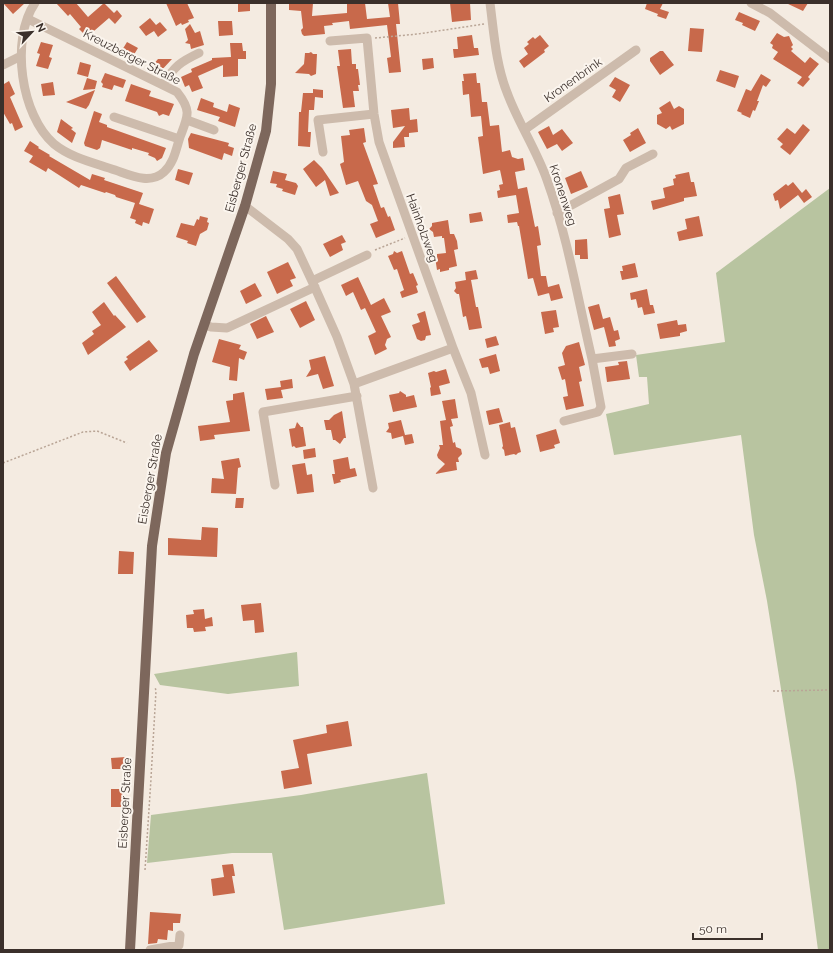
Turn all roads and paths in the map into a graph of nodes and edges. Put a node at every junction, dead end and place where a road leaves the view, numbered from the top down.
1 (34, 3) edge
2 (271, 3) edge
3 (490, 3) edge
4 (751, 3) edge
5 (28, 19) junction
6 (493, 23) junction
7 (367, 38) junction
8 (330, 41) dead end
9 (636, 50) dead end
10 (199, 53) dead end
11 (21, 56) junction
12 (830, 60) edge
13 (3, 66) edge
14 (162, 84) junction
15 (374, 114) junction
16 (114, 117) dead end
17 (186, 120) junction
18 (214, 130) dead end
19 (524, 130) junction
20 (179, 139) junction
21 (323, 152) dead end
22 (653, 154) dead end
23 (245, 206) junction
24 (557, 212) junction
25 (412, 235) junction
26 (367, 255) joint
27 (314, 284) junction
28 (205, 324) junction
29 (453, 348) junction
30 (632, 354) dead end
31 (592, 359) junction
32 (354, 384) junction
33 (357, 396) junction
34 (564, 420) dead end
35 (127, 443) dead end
36 (485, 455) dead end
37 (3, 463) edge
38 (275, 485) dead end
39 (373, 488) dead end
40 (830, 690) edge
41 (773, 691) dead end
42 (149, 812) dead end
43 (145, 870) dead end
44 (180, 935) dead end
45 (130, 950) edge
46 (150, 950) edge

1 - 5 street, Kreuzberger Straße
2 - 23 main road, Eisberger Straße
3 - 6 street, Kronenweg
4 - 12 street
5 - 11 street, Kreuzberger Straße
5 - 14 street, Kreuzberger Straße
6 - 7 path
6 - 19 street, Kronenweg
7 - 8 street
7 - 15 street, Hainholzweg
9 - 19 street, Kronenbrink
10 - 14 street
11 - 13 street
11 - 20 street, Kreuzberger Straße
14 - 17 street, Kreuzberger Straße
15 - 21 street
15 - 25 street, Hainholzweg
16 - 20 street
17 - 18 street
17 - 20 street, Kreuzberger Straße
19 - 24 street, Kronenweg
22 - 24 street
23 - 27 street
23 - 28 main road, Eisberger Straße
24 - 31 street, Kronenweg
25 - 26 path
25 - 29 street, Hainholzweg
26 - 27 street
27 - 28 street
27 - 32 street
28 - 45 main road, Eisberger Straße
29 - 32 street
29 - 36 street, Hainholzweg
30 - 31 street
31 - 34 street, Kronenweg
32 - 33 street
33 - 38 street
33 - 39 street
35 - 37 path
40 - 41 path
42 - 43 path
44 - 46 street

